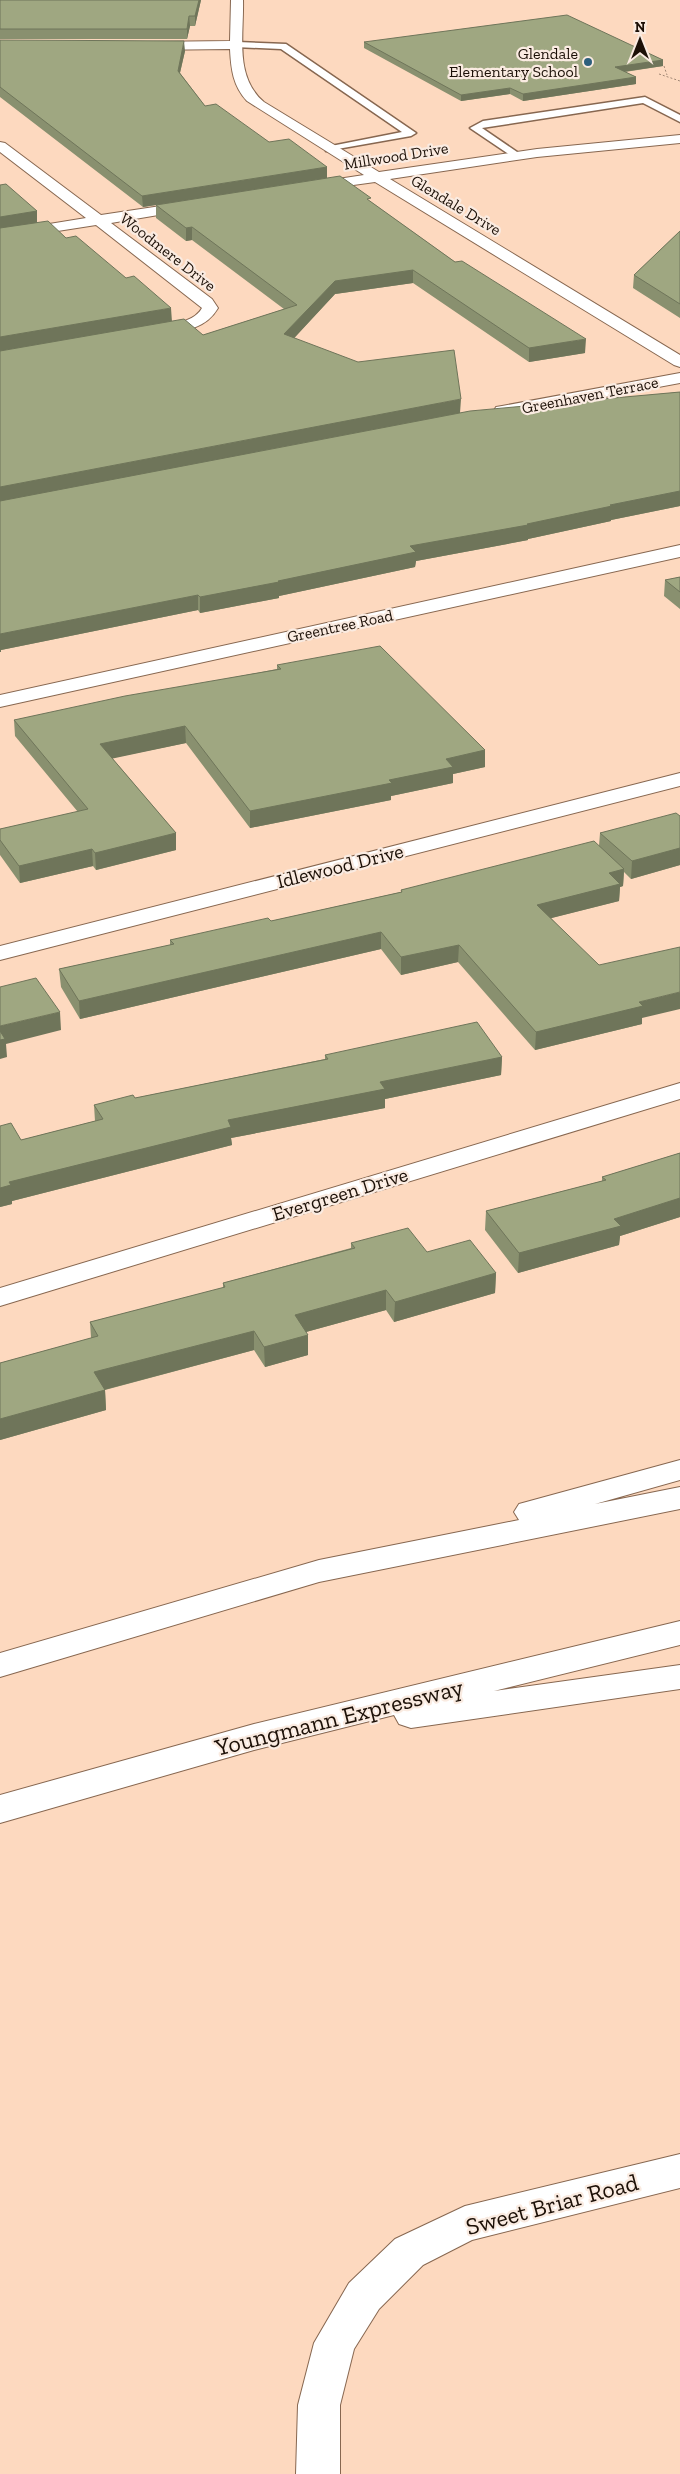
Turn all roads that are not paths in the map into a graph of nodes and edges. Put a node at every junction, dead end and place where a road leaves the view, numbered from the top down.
1 (237, 0) edge
2 (238, 45) junction
3 (136, 46) edge
4 (680, 119) edge
5 (680, 139) edge
6 (0, 146) edge
7 (330, 149) junction
8 (516, 156) junction
9 (375, 177) junction
10 (292, 190) edge
11 (205, 204) edge
12 (98, 220) junction
13 (0, 236) edge
14 (136, 334) edge
15 (680, 362) edge
16 (680, 378) edge
17 (482, 415) edge
18 (680, 551) edge
19 (0, 700) edge
20 (680, 779) edge
21 (0, 953) edge
22 (680, 1091) edge
23 (0, 1297) edge
24 (680, 1470) edge
25 (680, 1498) edge
26 (320, 1571) junction
27 (680, 1633) edge
28 (0, 1665) edge
29 (680, 1677) edge
30 (254, 1737) junction
31 (0, 1809) edge
32 (680, 2171) edge
33 (318, 2474) edge

1 - 2 main road, Glendale Drive
2 - 3 main road
2 - 7 main road, Glendale Drive
2 - 7 lane
4 - 8 lane
5 - 8 main road, Millwood Drive
6 - 12 main road, Woodmere Drive
7 - 9 main road, Glendale Drive
8 - 9 main road, Millwood Drive
9 - 10 main road, Millwood Drive
9 - 15 main road, Glendale Drive
11 - 12 main road
12 - 13 main road
12 - 14 main road, Woodmere Drive
16 - 17 main road, Greenhaven Terrace
18 - 19 main road, Greentree Road
20 - 21 main road, Idlewood Drive
22 - 23 main road, Evergreen Drive
24 - 26 main road
25 - 26 main road
26 - 28 main road
27 - 30 main road, Youngmann Expressway
29 - 30 main road
30 - 31 main road, Youngmann Expressway
32 - 33 main road, Sweet Briar Road

